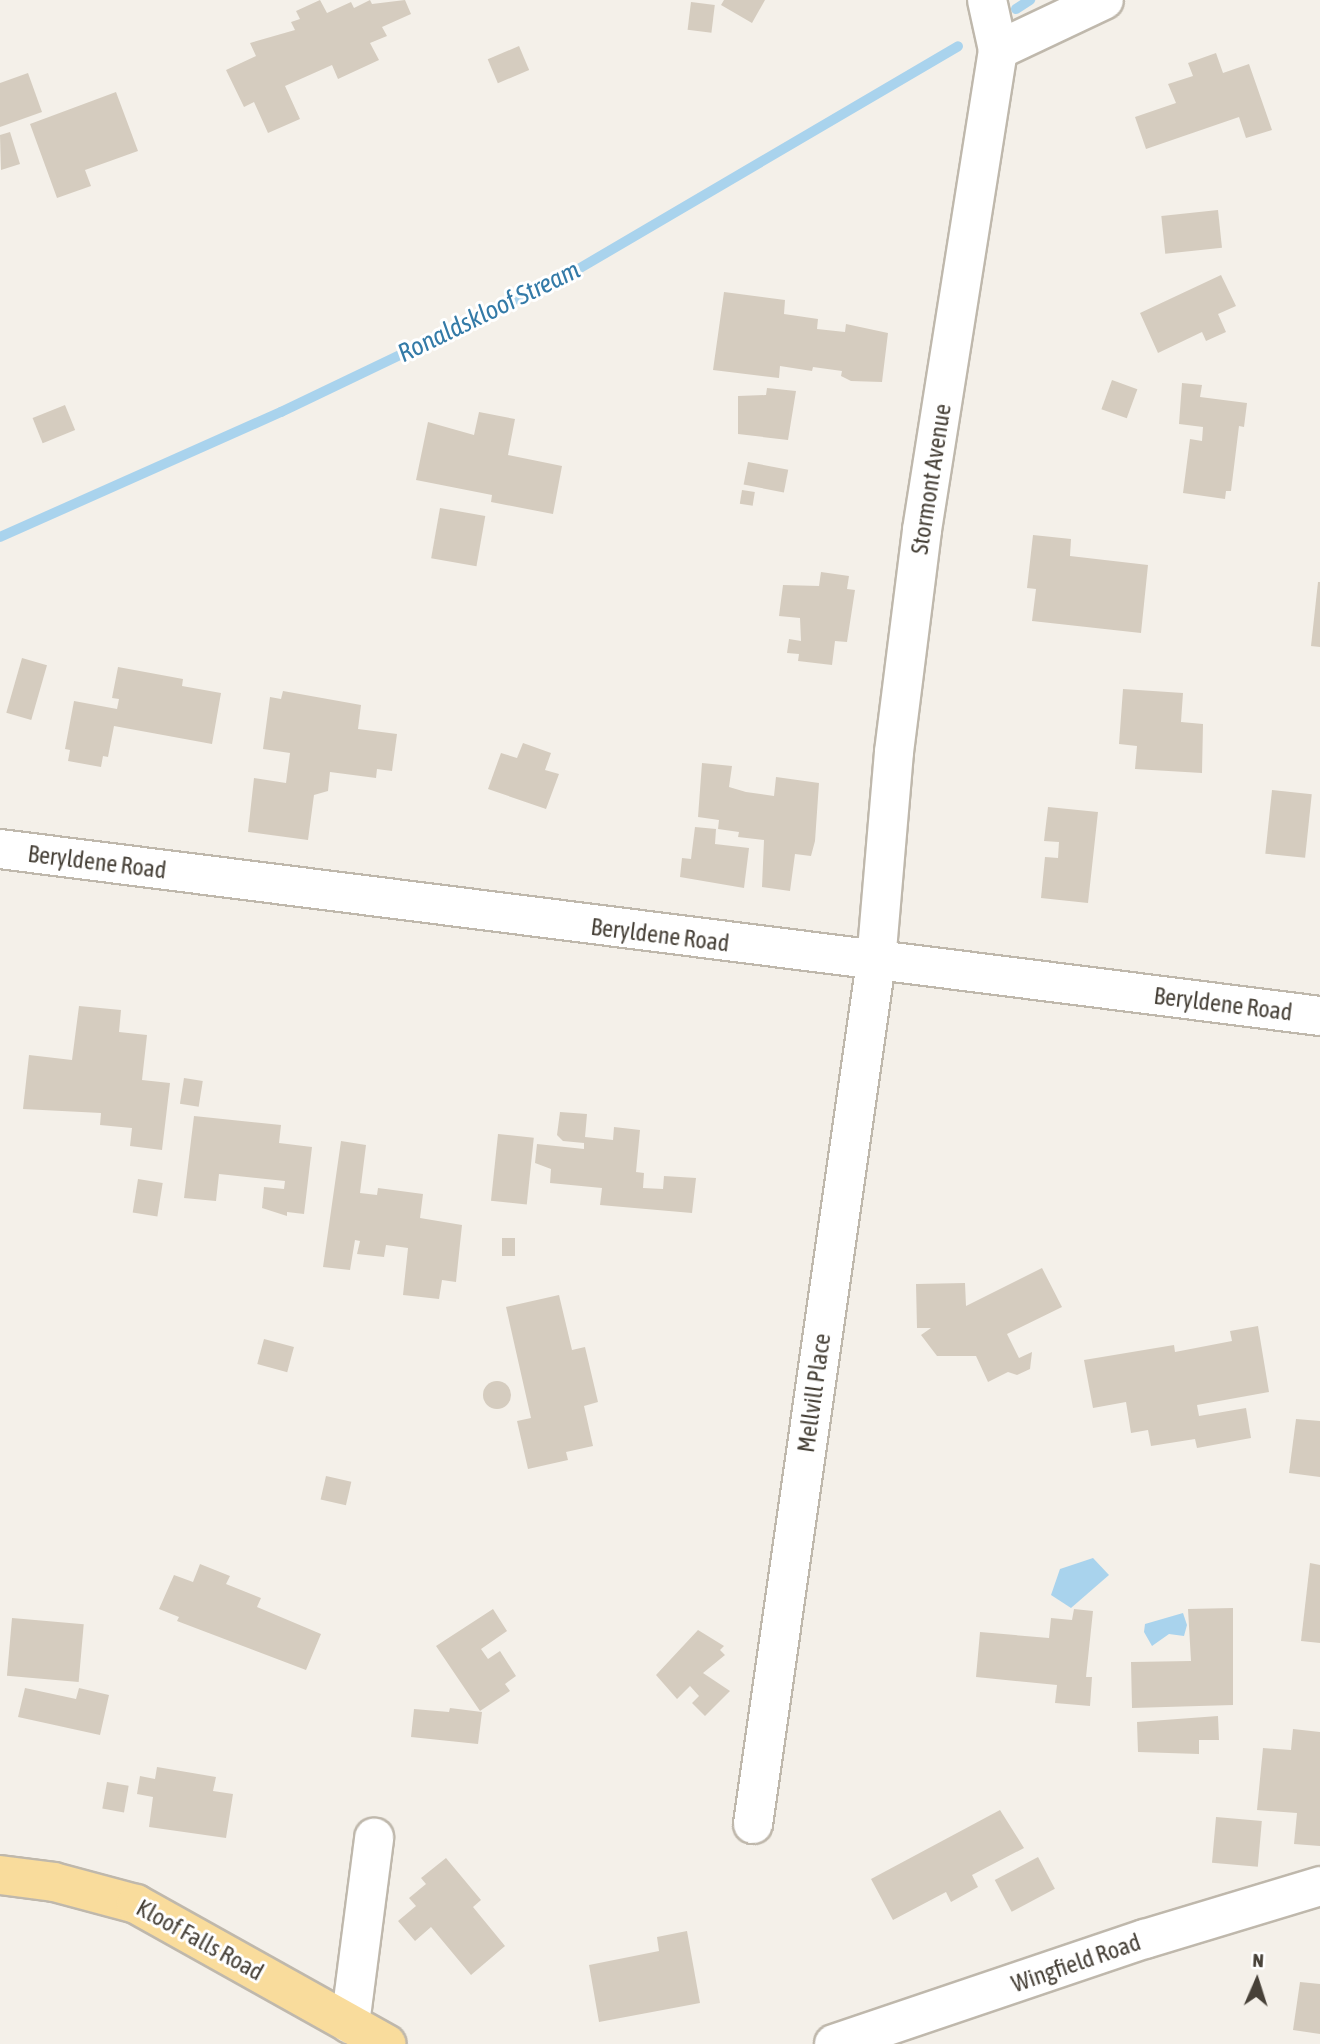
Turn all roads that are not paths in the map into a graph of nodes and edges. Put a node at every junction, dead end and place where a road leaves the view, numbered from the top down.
1 (987, 0) edge
2 (1104, 0) edge
3 (999, 50) junction
4 (0, 849) edge
5 (876, 962) junction
6 (1320, 1016) edge
7 (753, 1824) dead end
8 (374, 1838) dead end
9 (0, 1875) edge
10 (1320, 1886) edge
11 (350, 2024) junction
12 (386, 2044) edge
13 (834, 2044) edge

1 - 3 street, Stormont Avenue
2 - 3 street
3 - 5 street, Stormont Avenue
4 - 5 street, Beryldene Road
5 - 6 street, Beryldene Road
5 - 7 street, Mellvill Place
8 - 11 street
9 - 11 main road, Kloof Falls Road
10 - 13 street, Wingfield Road
11 - 12 main road, Kloof Falls Road

